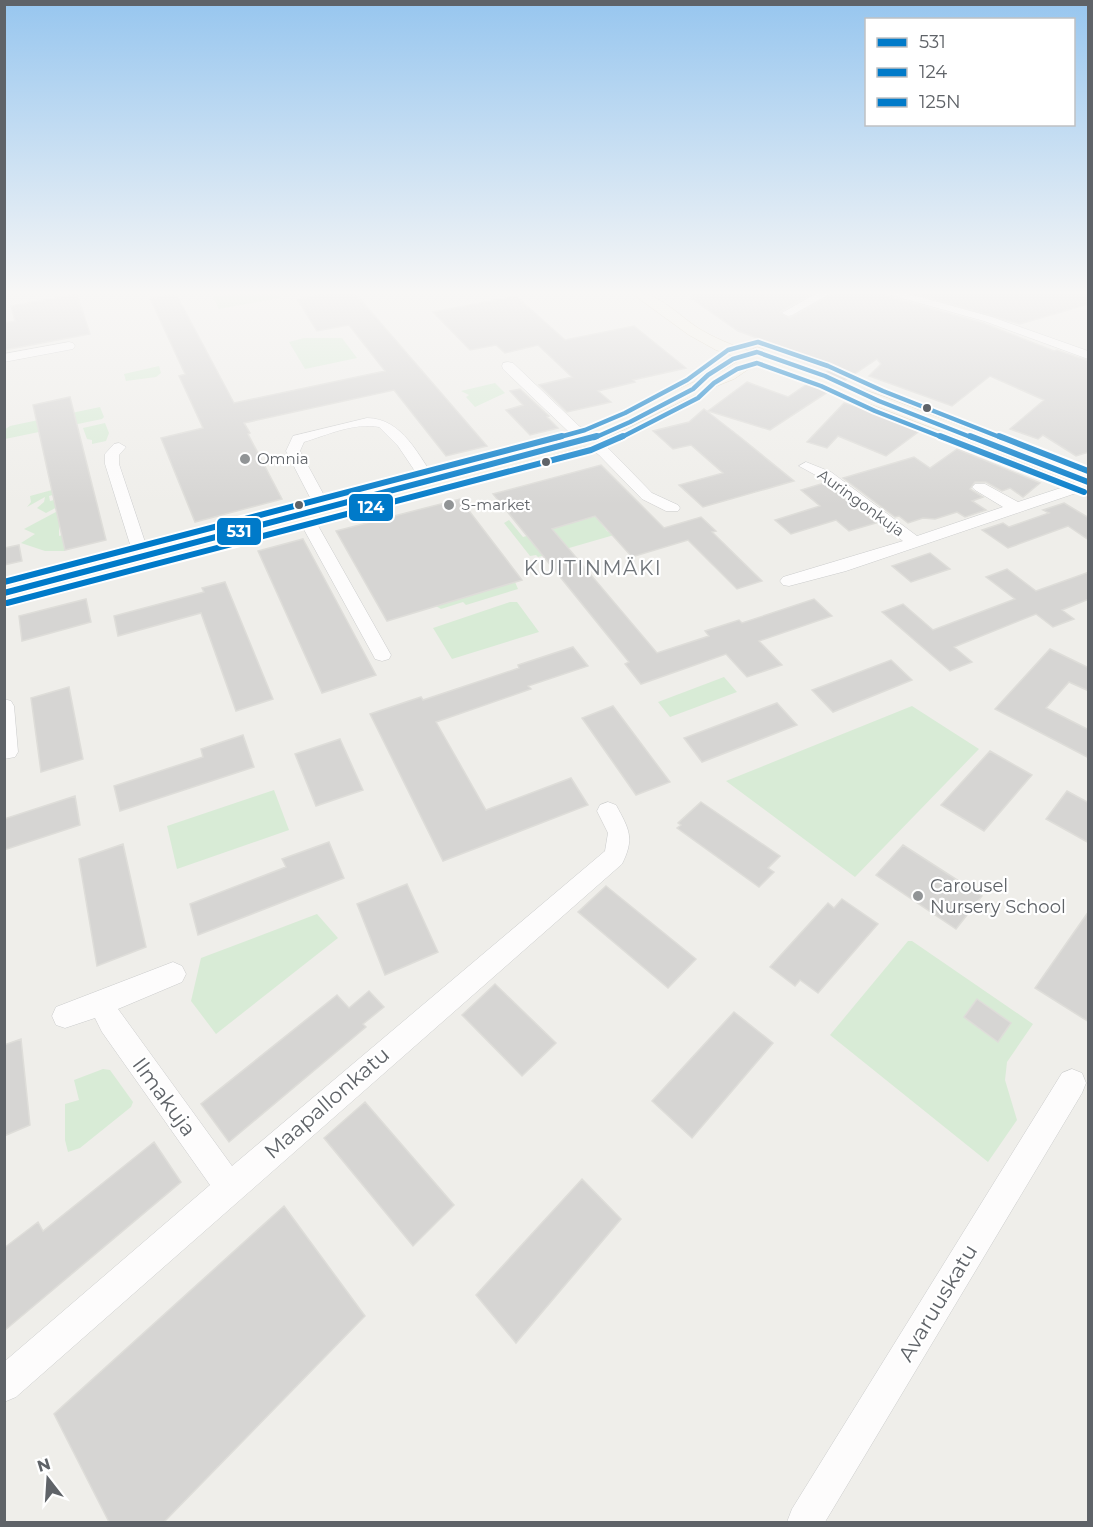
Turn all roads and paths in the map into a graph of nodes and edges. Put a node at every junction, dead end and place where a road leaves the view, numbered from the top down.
1 (740, 363) edge
2 (774, 363) edge
3 (508, 366) dead end
4 (588, 440) junction
5 (119, 447) dead end
6 (806, 466) dead end
7 (430, 483) junction
8 (1089, 483) edge
9 (980, 487) dead end
10 (672, 508) dead end
11 (1018, 509) junction
12 (314, 513) junction
13 (915, 542) junction
14 (142, 557) junction
15 (789, 581) dead end
16 (4, 593) edge
17 (382, 655) dead end
18 (4, 706) edge
19 (8, 752) dead end
20 (608, 811) dead end
21 (173, 974) dead end
22 (101, 1004) junction
23 (65, 1016) dead end
24 (1072, 1083) dead end
25 (230, 1188) junction
26 (4, 1385) edge
27 (805, 1522) edge

1 - 4 main road
2 - 8 main road
3 - 4 street
4 - 7 main road
4 - 10 street
5 - 14 street
6 - 13 street, Auringonkuja
7 - 12 main road
7 - 12 street
8 - 11 street
9 - 11 street
11 - 13 street
12 - 14 main road
12 - 17 street
13 - 15 street
14 - 16 main road
18 - 19 street
20 - 25 street, Maapallonkatu
21 - 22 street
22 - 23 street
22 - 25 street, Ilmakuja
24 - 27 street, Avaruuskatu
25 - 26 street, Maapallonkatu

